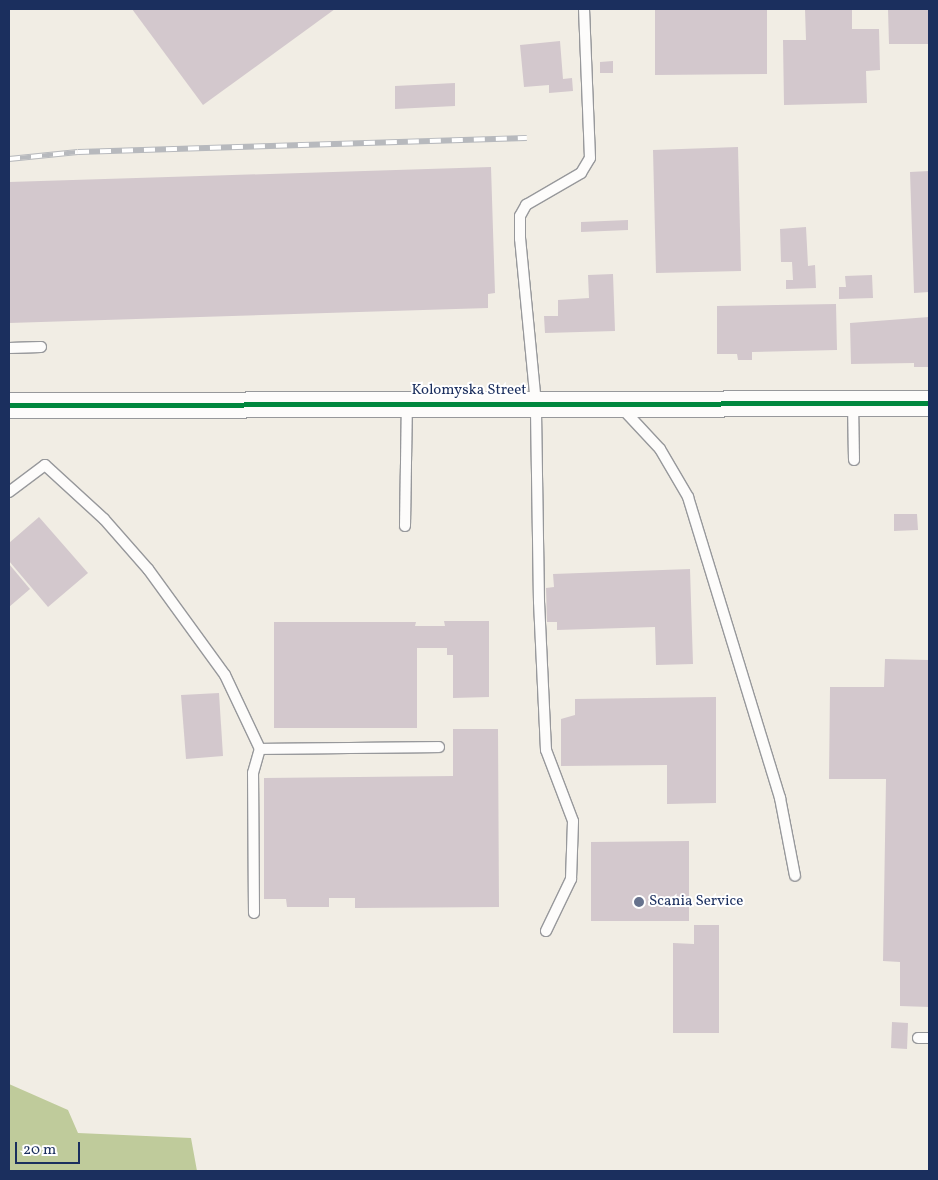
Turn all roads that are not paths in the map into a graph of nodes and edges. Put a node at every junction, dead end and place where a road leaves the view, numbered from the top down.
1 (584, 9) edge
2 (41, 347) dead end
3 (9, 348) edge
4 (853, 403) junction
5 (929, 403) edge
6 (407, 404) junction
7 (536, 404) junction
8 (618, 404) junction
9 (9, 405) edge
10 (854, 460) dead end
11 (9, 492) edge
12 (405, 526) dead end
13 (439, 747) dead end
14 (260, 749) junction
15 (795, 876) dead end
16 (254, 913) dead end
17 (546, 931) dead end
18 (918, 1038) dead end
19 (929, 1038) edge

1 - 7 lane
2 - 3 lane
4 - 5 street, Kolomyska Street
4 - 8 street, Kolomyska Street
4 - 10 lane
6 - 7 street, Kolomyska Street
6 - 9 street, Kolomyska Street
6 - 12 lane
7 - 8 street, Kolomyska Street
7 - 17 lane
8 - 15 lane
11 - 14 lane
13 - 14 lane
14 - 16 lane
18 - 19 lane

